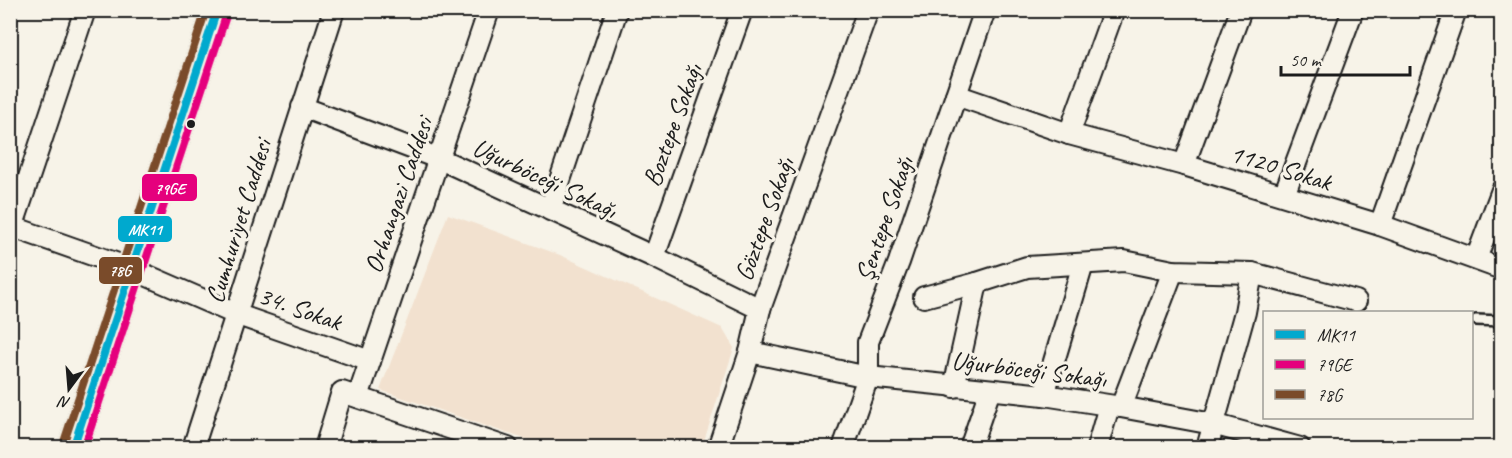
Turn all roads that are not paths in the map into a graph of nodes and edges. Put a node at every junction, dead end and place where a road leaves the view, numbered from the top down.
1 (86, 10) edge
2 (217, 10) edge
3 (334, 10) edge
4 (489, 10) edge
5 (617, 10) edge
6 (742, 10) edge
7 (868, 10) edge
8 (985, 10) edge
9 (1114, 10) edge
10 (1241, 10) edge
11 (1353, 10) edge
12 (1456, 10) edge
13 (956, 95) junction
14 (302, 107) junction
15 (1069, 134) junction
16 (440, 159) junction
17 (1184, 165) junction
18 (1502, 190) edge
19 (1284, 195) junction
20 (550, 210) junction
21 (1380, 225) junction
22 (11, 229) edge
23 (654, 257) junction
24 (1476, 259) junction
25 (1083, 264) junction
26 (132, 269) junction
27 (1502, 269) edge
28 (1173, 271) junction
29 (1252, 273) junction
30 (977, 283) junction
31 (924, 297) dead end
32 (1356, 301) dead end
33 (760, 309) junction
34 (238, 315) junction
35 (1476, 320) dead end
36 (1502, 321) edge
37 (750, 352) junction
38 (370, 361) junction
39 (868, 376) junction
40 (954, 387) junction
41 (990, 390) junction
42 (350, 394) junction
43 (1044, 395) junction
44 (1115, 407) junction
45 (1214, 424) junction
46 (463, 440) edge
47 (73, 447) edge
48 (193, 447) edge
49 (325, 447) edge
50 (508, 447) edge
51 (718, 447) edge
52 (843, 447) edge
53 (970, 447) edge
54 (1097, 447) edge
55 (1207, 447) edge
56 (1300, 447) edge

1 - 22 street
2 - 26 main road
3 - 14 street, Cumhuriyet Caddesi
4 - 16 street, Orhangazi Caddesi
5 - 20 street
6 - 23 street, Boztepe Sokağı
7 - 33 street, Göztepe Sokağı
8 - 13 street, Şentepe Sokağı
9 - 15 street
10 - 17 street
11 - 19 street
12 - 21 street
13 - 15 street, 1120 Sokak
13 - 39 street, Şentepe Sokağı
14 - 16 street, Uğurböceği Sokağı
14 - 34 street, Cumhuriyet Caddesi
15 - 17 street, 1120 Sokak
16 - 20 street, Uğurböceği Sokağı
16 - 38 street, Orhangazi Caddesi
17 - 19 street, 1120 Sokak
18 - 24 street
19 - 21 street, 1120 Sokak
20 - 23 street, Uğurböceği Sokağı
21 - 24 street, 1120 Sokak
22 - 26 street, 34. Sokak
23 - 33 street, Uğurböceği Sokağı
24 - 27 street, 1120 Sokak
25 - 28 street
25 - 30 street
25 - 43 street
26 - 34 street, 34. Sokak
26 - 47 main road
28 - 29 street
28 - 44 street
29 - 32 street
29 - 45 street
30 - 31 street
30 - 40 street
33 - 37 street, Göztepe Sokağı
34 - 38 street, 34. Sokak
34 - 48 street, Cumhuriyet Caddesi
35 - 36 lane
37 - 39 street, Uğurböceği Sokağı
37 - 51 street, Göztepe Sokağı
38 - 42 street, Orhangazi Caddesi
39 - 40 street, Uğurböceği Sokağı
39 - 52 street, Şentepe Sokağı
40 - 41 street, Uğurböceği Sokağı
41 - 43 street, Uğurböceği Sokağı
41 - 53 street
42 - 46 street
42 - 49 street, Orhangazi Caddesi
43 - 44 street, Uğurböceği Sokağı
44 - 45 street, Uğurböceği Sokağı
44 - 54 street
45 - 55 street
45 - 56 street, Uğurböceği Sokağı
46 - 50 street

